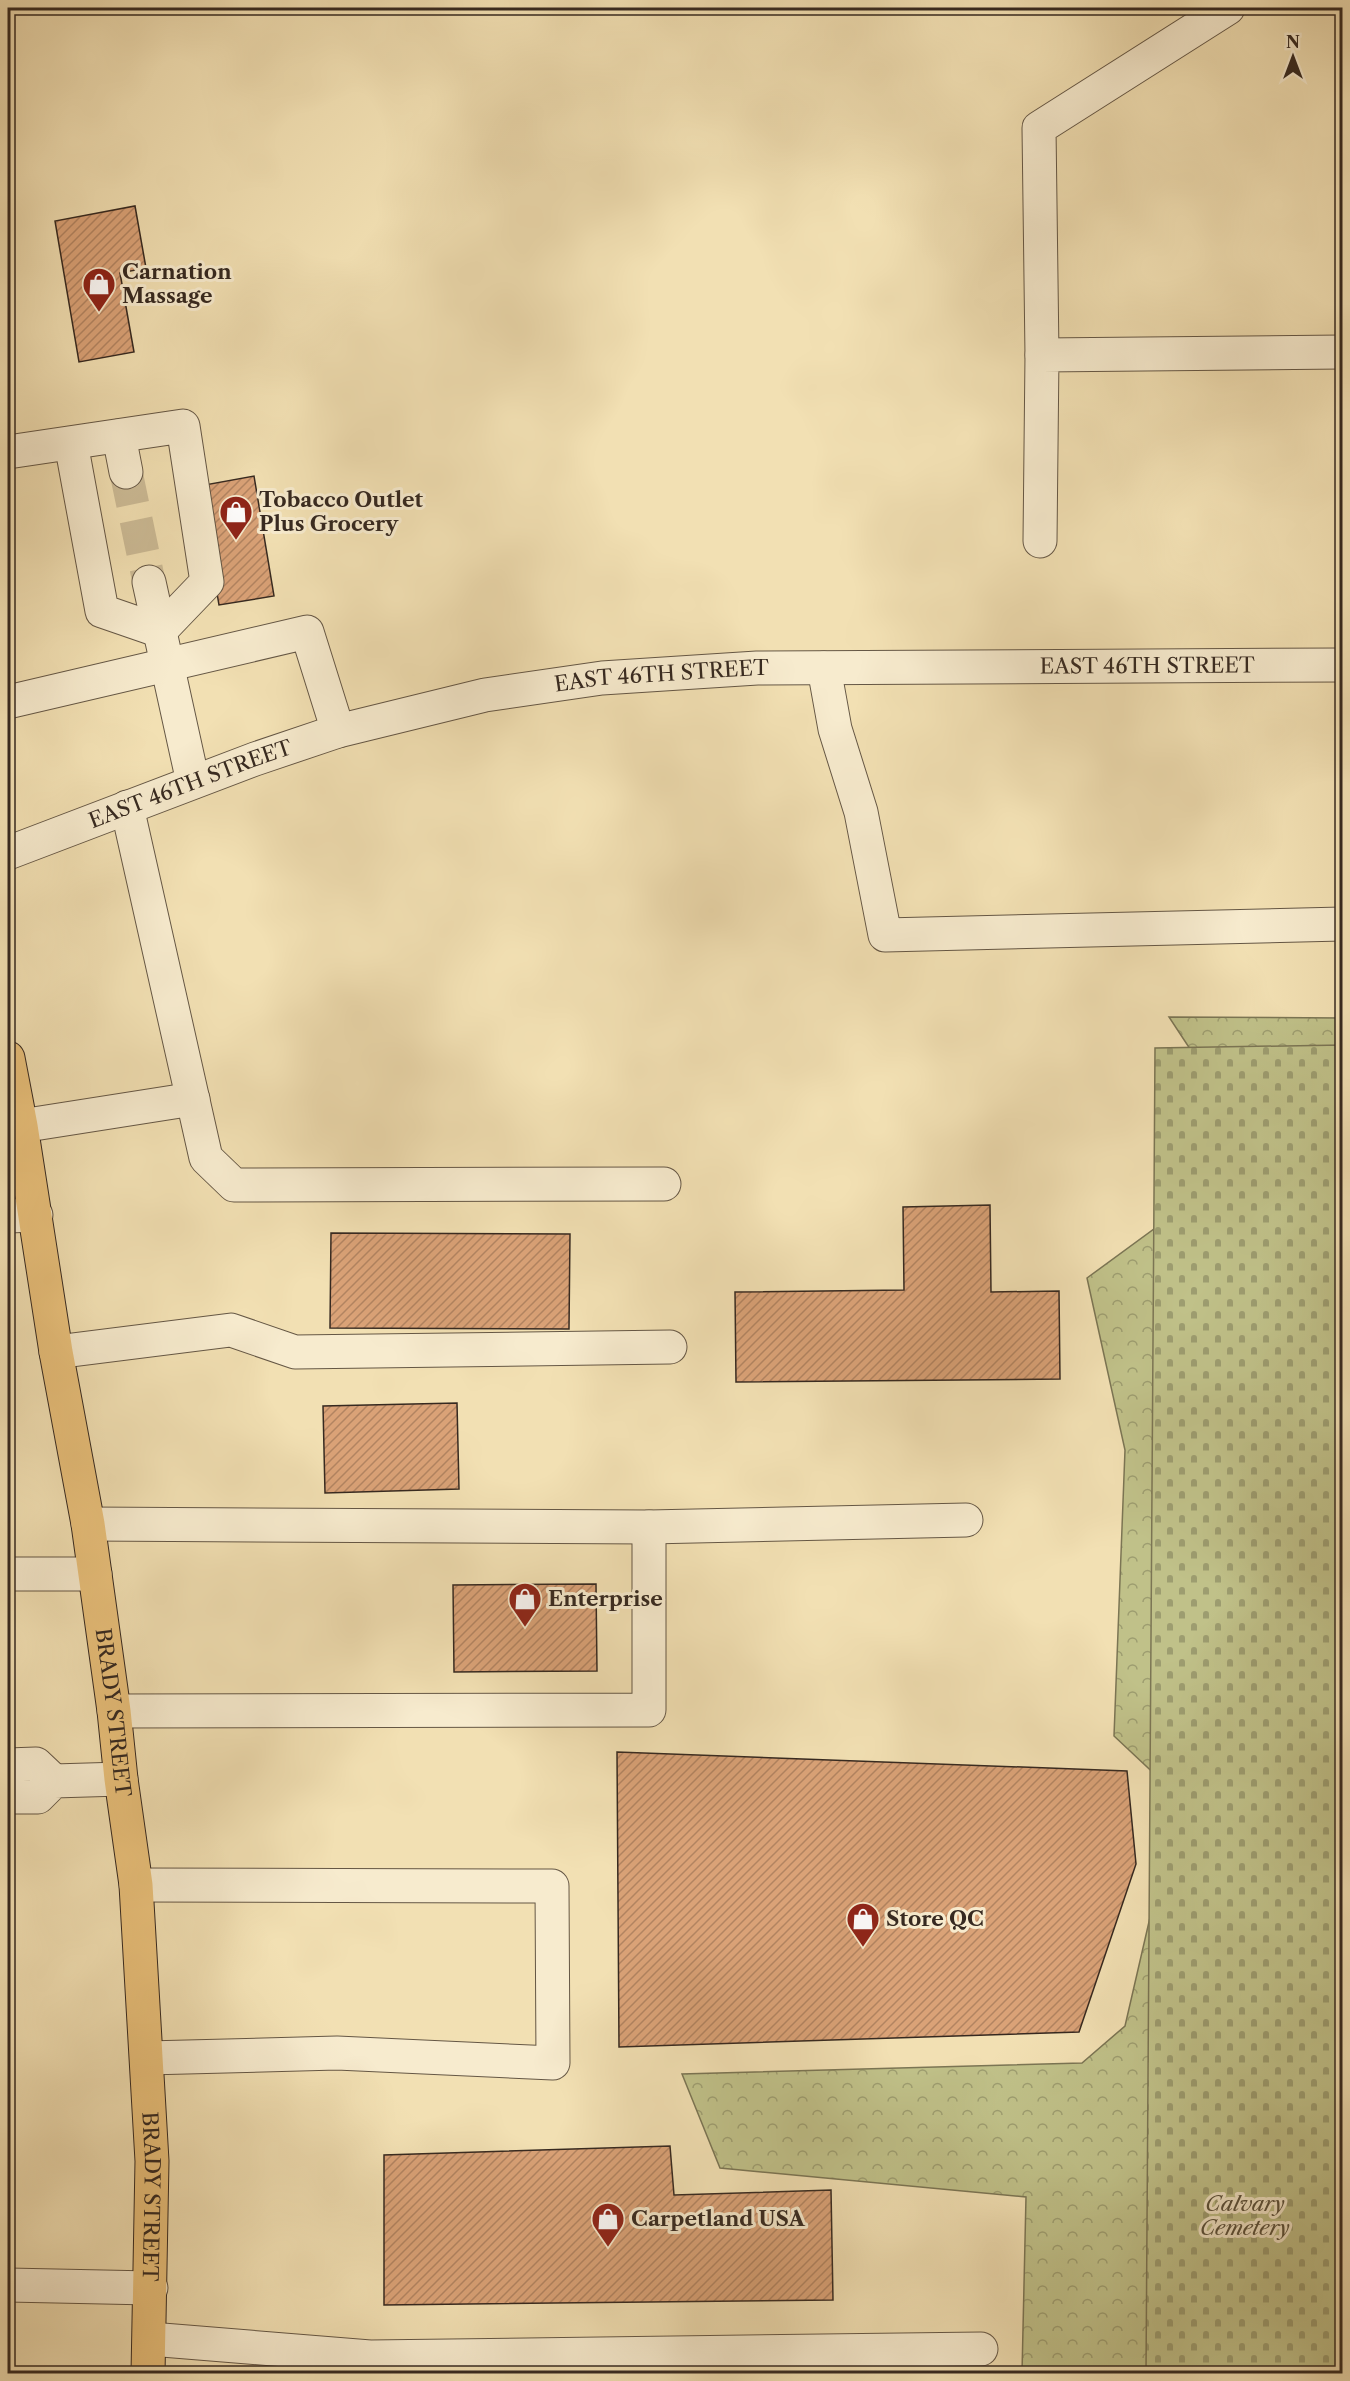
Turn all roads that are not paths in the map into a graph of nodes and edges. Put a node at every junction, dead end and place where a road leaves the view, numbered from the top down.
1 (1228, 8) edge
2 (1342, 352) edge
3 (1042, 355) junction
4 (119, 436) junction
5 (71, 443) junction
6 (8, 452) edge
7 (126, 472) tunnel mouth
8 (1040, 542) dead end
9 (149, 582) tunnel mouth
10 (160, 632) junction
11 (1342, 665) edge
12 (166, 666) junction
13 (824, 668) junction
14 (8, 702) edge
15 (338, 731) junction
16 (193, 782) junction
17 (127, 807) junction
18 (8, 853) edge
19 (1342, 924) edge
20 (8, 1058) edge
21 (193, 1099) junction
22 (21, 1126) junction
23 (664, 1184) dead end
24 (22, 1216) edge
25 (670, 1347) dead end
26 (56, 1352) junction
27 (966, 1520) dead end
28 (88, 1524) junction
29 (649, 1527) junction
30 (8, 1574) edge
31 (95, 1574) junction
32 (114, 1711) junction
33 (8, 1765) edge
34 (121, 1779) junction
35 (54, 1781) junction
36 (8, 1797) edge
37 (136, 1885) junction
38 (147, 2058) junction
39 (8, 2285) edge
40 (151, 2288) junction
41 (150, 2339) junction
42 (981, 2349) dead end
43 (148, 2373) edge

1 - 3 street
2 - 3 street
3 - 8 street
4 - 5 street
4 - 7 street
4 - 10 street
5 - 6 street
5 - 10 street
9 - 10 street
10 - 12 street
11 - 13 street, EAST 46TH STREET
12 - 14 street
12 - 15 street
12 - 16 street
13 - 15 street, EAST 46TH STREET
13 - 19 street
15 - 16 street, EAST 46TH STREET
16 - 17 street, EAST 46TH STREET
17 - 18 street, EAST 46TH STREET
17 - 21 street
20 - 22 highway, BRADY STREET
21 - 22 street
21 - 23 street
22 - 24 highway, BRADY STREET
24 - 26 highway, BRADY STREET
25 - 26 street
26 - 28 highway, BRADY STREET
27 - 29 street
28 - 29 street
28 - 31 highway, BRADY STREET
29 - 32 street
30 - 31 street
31 - 32 highway, BRADY STREET
32 - 34 highway, BRADY STREET
33 - 35 street
34 - 35 street
34 - 37 highway, BRADY STREET
35 - 36 street
37 - 38 highway, BRADY STREET
37 - 38 street
38 - 40 highway, BRADY STREET
39 - 40 street
40 - 41 highway, BRADY STREET
41 - 42 street
41 - 43 highway, BRADY STREET

